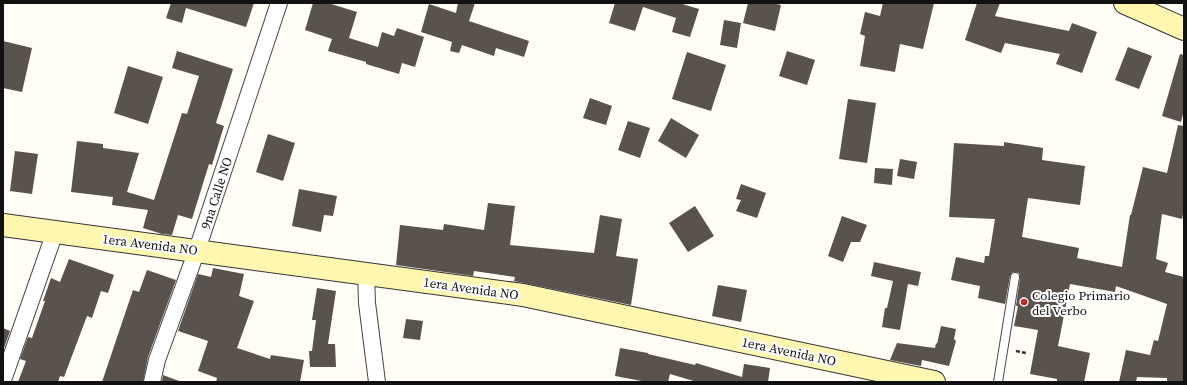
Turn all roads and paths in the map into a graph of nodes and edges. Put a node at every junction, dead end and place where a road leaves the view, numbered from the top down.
1 (279, 3) edge
2 (1125, 3) edge
3 (1184, 28) edge
4 (3, 225) edge
5 (55, 232) junction
6 (197, 250) junction
7 (366, 274) junction
8 (1015, 277) dead end
9 (3, 380) edge
10 (152, 382) edge
11 (377, 382) edge
12 (934, 382) edge
13 (998, 382) edge

1 - 6 street, 9na Calle NO
2 - 3 street
4 - 5 street, 1era Avenida NO
5 - 6 street, 1era Avenida NO
5 - 9 street
6 - 7 street, 1era Avenida NO
6 - 10 street, 9na Calle NO
7 - 11 street
7 - 12 street, 1era Avenida NO
8 - 13 lane

